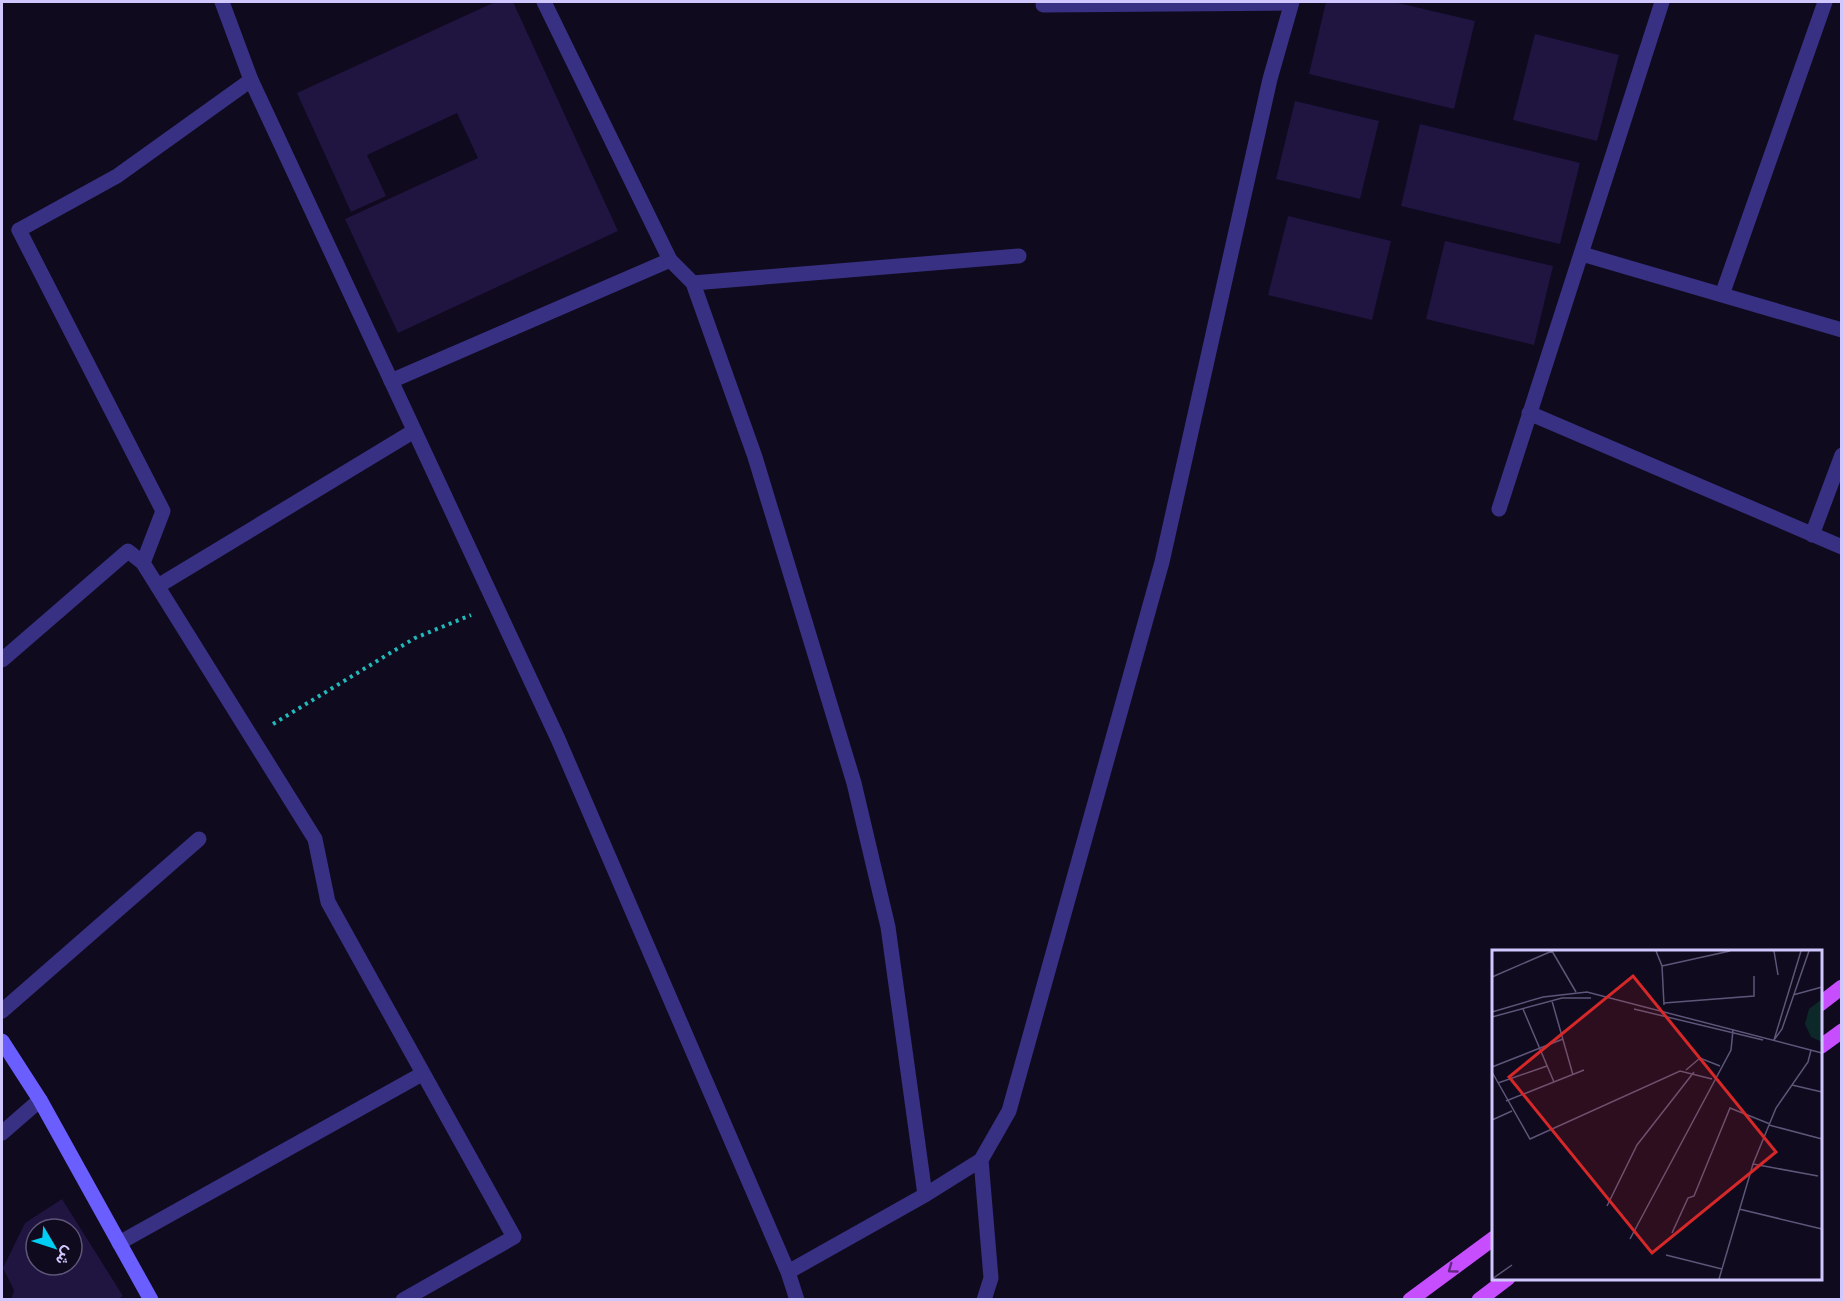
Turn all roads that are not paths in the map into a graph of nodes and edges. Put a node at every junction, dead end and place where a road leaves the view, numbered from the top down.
1 (222, 2) edge
2 (544, 2) edge
3 (1291, 2) edge
4 (1662, 2) edge
5 (1825, 2) edge
6 (1043, 5) dead end
7 (251, 80) junction
8 (1582, 254) junction
9 (1019, 256) dead end
10 (670, 260) junction
11 (693, 282) junction
12 (1722, 295) junction
13 (1842, 330) edge
14 (391, 381) junction
15 (1529, 413) junction
16 (414, 431) junction
17 (1842, 455) edge
18 (1499, 509) dead end
19 (1812, 535) junction
20 (1842, 547) edge
21 (143, 562) junction
22 (158, 586) junction
23 (2, 660) edge
24 (199, 839) dead end
25 (1842, 987) edge
26 (1822, 1003) edge
27 (2, 1011) edge
28 (1842, 1031) edge
29 (2, 1041) edge
30 (1822, 1046) edge
31 (423, 1074) junction
32 (40, 1100) junction
33 (2, 1133) edge
34 (981, 1160) junction
35 (926, 1195) junction
36 (1492, 1239) edge
37 (119, 1243) junction
38 (788, 1272) junction
39 (1505, 1280) edge
40 (151, 1299) edge
41 (404, 1299) edge
42 (797, 1299) edge
43 (984, 1299) edge
44 (1410, 1299) edge
45 (1479, 1299) edge

1 - 7 street
2 - 10 street
3 - 6 street
3 - 34 street
4 - 8 street
5 - 12 street
7 - 14 street
7 - 21 street
8 - 12 street
8 - 15 street
9 - 11 street
10 - 11 street
10 - 14 street
11 - 35 street
12 - 13 street
14 - 16 street
15 - 18 street
15 - 19 street
16 - 22 street
16 - 38 street
17 - 19 street
19 - 20 street
21 - 22 street
21 - 23 street
22 - 31 street
24 - 27 street
25 - 26 main road
28 - 30 main road
29 - 32 main road
31 - 37 street
31 - 41 street
32 - 33 street
32 - 37 main road
34 - 35 street
34 - 43 street
35 - 38 street
36 -> 44 main road
37 - 40 main road
38 - 42 street
39 - 45 main road

